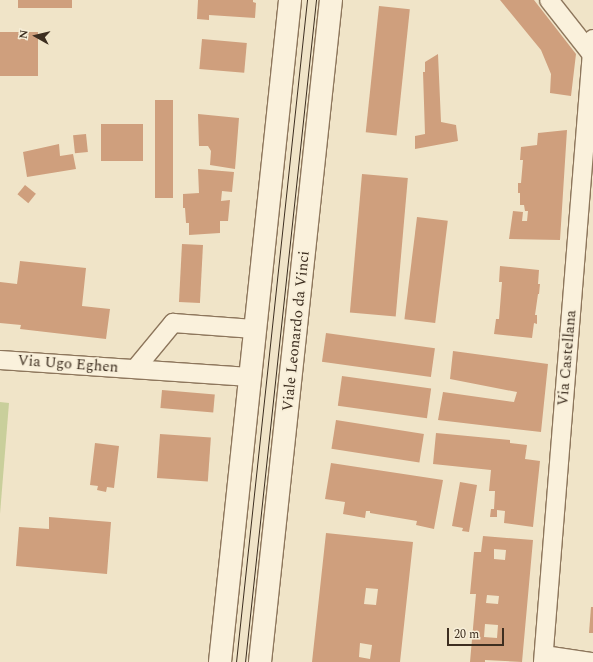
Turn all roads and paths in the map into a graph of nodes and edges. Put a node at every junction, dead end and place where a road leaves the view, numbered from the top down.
1 (290, 0) edge
2 (331, 0) edge
3 (549, 0) edge
4 (592, 49) edge
5 (254, 330) junction
6 (0, 360) edge
7 (135, 369) junction
8 (249, 377) junction
9 (544, 658) edge
10 (220, 662) edge
11 (260, 662) edge
12 (592, 662) edge

1 - 5 street
2 - 11 street, Viale Leonardo da Vinci
3 - 4 street
4 - 9 street, Via Castellana
5 - 7 street, Via Ugo Eghen
5 - 8 street
6 - 7 street, Via Ugo Eghen
7 - 8 street, Via Ugo Eghen
8 - 10 street
9 - 12 street

